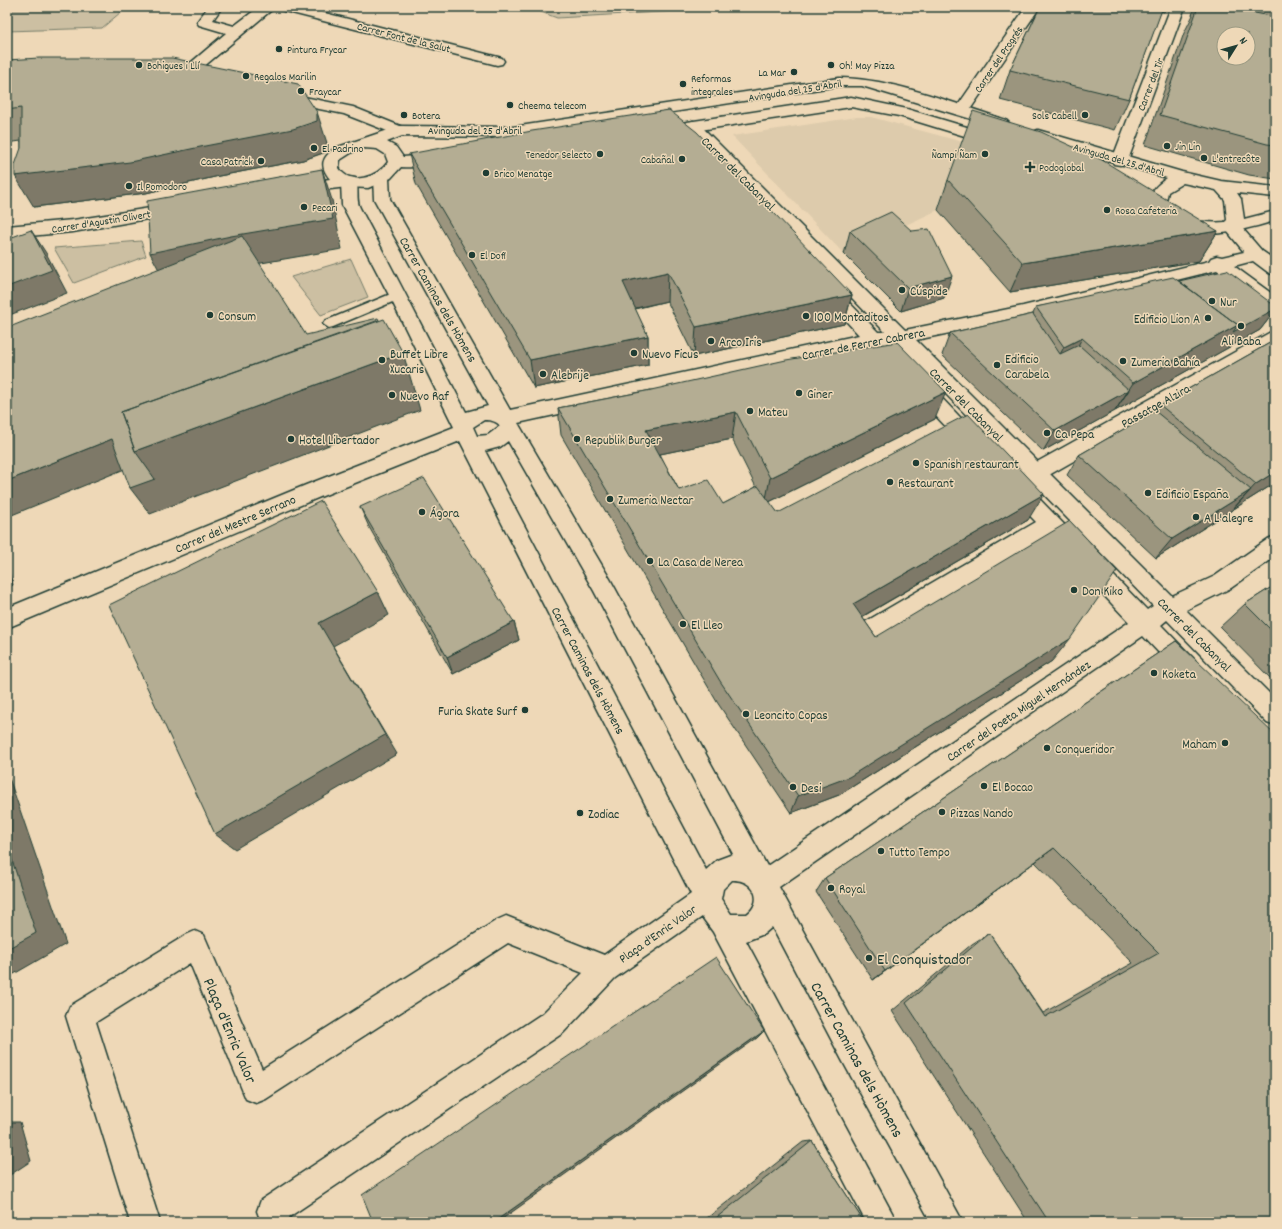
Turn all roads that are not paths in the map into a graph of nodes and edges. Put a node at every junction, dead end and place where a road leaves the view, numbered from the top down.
1 (215, 7) edge
2 (268, 7) edge
3 (285, 7) edge
4 (1033, 7) edge
5 (1178, 7) edge
6 (314, 10) edge
7 (1159, 19) edge
8 (1174, 22) junction
9 (1189, 26) dead end
10 (236, 31) junction
11 (497, 61) dead end
12 (194, 83) edge
13 (263, 94) edge
14 (962, 111) junction
15 (693, 126) junction
16 (673, 129) junction
17 (400, 131) junction
18 (647, 133) edge
19 (370, 143) junction
20 (1010, 146) edge
21 (456, 158) edge
22 (1120, 160) junction
23 (396, 162) junction
24 (331, 164) junction
25 (1180, 177) junction
26 (380, 178) junction
27 (349, 182) junction
28 (1221, 186) junction
29 (1275, 192) edge
30 (739, 198) edge
31 (194, 206) edge
32 (1142, 206) edge
33 (1163, 215) junction
34 (1275, 216) edge
35 (1231, 226) junction
36 (7, 232) edge
37 (1256, 255) junction
38 (1220, 265) junction
39 (1275, 269) edge
40 (814, 277) edge
41 (398, 294) junction
42 (1275, 305) edge
43 (329, 324) dead end
44 (901, 337) junction
45 (1275, 338) edge
46 (874, 339) junction
47 (508, 423) junction
48 (466, 433) junction
49 (985, 456) edge
50 (1001, 473) edge
51 (1036, 473) junction
52 (1050, 524) junction
53 (1275, 545) edge
54 (1168, 608) junction
55 (7, 618) edge
56 (1145, 623) junction
57 (861, 636) edge
58 (1199, 680) edge
59 (1275, 715) edge
60 (764, 884) junction
61 (708, 898) junction
62 (722, 923) junction
63 (606, 969) junction
64 (145, 1222) edge
65 (276, 1222) edge
66 (882, 1222) edge
67 (948, 1222) edge

1 - 10 street
2 - 10 street
3 - 6 street, Carrer Font de la Salut
4 - 14 street, Carrer del Progrés
5 - 8 street, Carrer del Tir
6 - 11 street, Carrer Font de la Salut
7 - 8 street
8 - 9 street
8 - 22 street, Carrer del Tir
10 - 12 street
13 - 17 street, Avinguda del 25 d'Abril
14 - 17 street, Avinguda del 25 d'Abril
14 - 22 street, Avinguda del 25 d'Abril
15 - 16 street, Avinguda del 25 d'Abril
15 - 20 street, Avinguda del 25 d'Abril
15 - 44 street, Carrer del Cabanyal
16 - 18 street, Avinguda del 25 d'Abril
16 - 30 street, Carrer del Cabanyal
17 - 19 street, Avinguda del 25 d'Abril
19 - 23 street
19 - 24 street
21 - 23 street
22 - 25 street, Avinguda del 25 d'Abril
23 - 26 street
24 - 27 street
24 - 27 street
25 - 28 street
25 - 33 street
26 - 27 street
26 - 47 street, Carrer Caminas dels Hòmens
27 - 41 street, Carrer Caminas dels Hòmens
28 - 29 street
28 - 35 street
31 - 36 street, Carrer d'Agustin Olivert
32 - 33 street
33 - 35 street
33 - 38 street
34 - 35 street
35 - 37 street
37 - 38 street, Carrer de Ferrer Cabrera
37 - 39 street
38 - 42 street
38 - 44 street, Carrer de Ferrer Cabrera
40 - 46 street, Carrer del Cabanyal
41 - 43 lane
41 - 48 street, Carrer Caminas dels Hòmens
44 - 46 street, Carrer de Ferrer Cabrera
44 - 51 street, Carrer del Cabanyal
45 - 51 street, Passatge Alzira
46 - 47 street, Carrer de Ferrer Cabrera
46 - 49 street, Carrer del Cabanyal
47 - 48 street
47 - 48 street
47 - 60 street, Carrer Caminas dels Hòmens
48 - 55 street, Carrer del Mestre Serrano
48 - 61 street, Carrer Caminas dels Hòmens
50 - 52 street
51 - 54 street, Carrer del Cabanyal
52 - 56 street
52 - 57 street
53 - 54 street, Carrer del Poeta Miguel Hernández
54 - 56 street, Carrer del Poeta Miguel Hernández
54 - 59 street, Carrer del Cabanyal
56 - 58 street
56 - 60 street, Carrer del Poeta Miguel Hernández
60 - 61 street
60 - 62 street
60 - 67 street, Carrer Caminas dels Hòmens
61 - 62 street, Carrer Caminas dels Hòmens
61 - 63 street, Plaça d'Enric Valor
62 - 66 street, Carrer Caminas dels Hòmens
63 - 64 street, Plaça d'Enric Valor
63 - 65 street, Plaça d'Enric Valor

